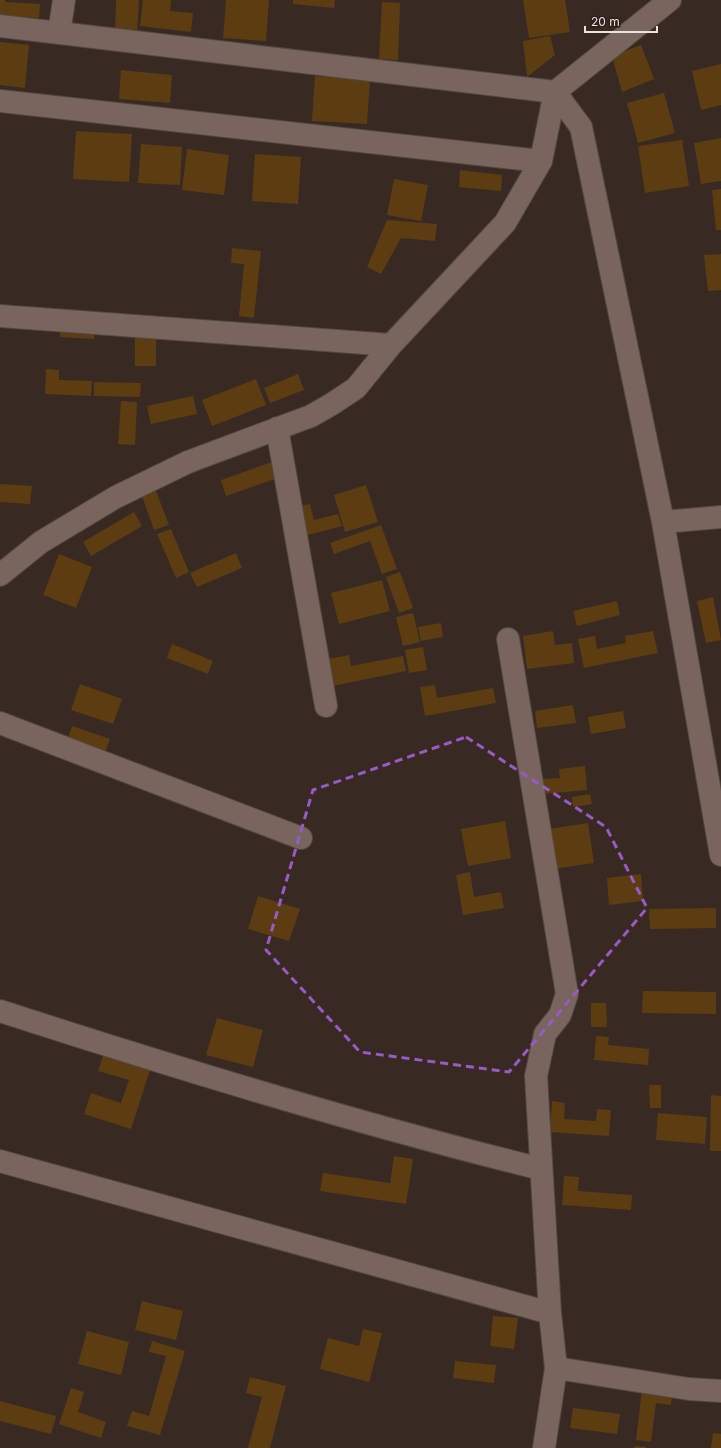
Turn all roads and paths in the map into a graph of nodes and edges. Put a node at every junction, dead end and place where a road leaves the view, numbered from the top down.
1 (64, 0) edge
2 (670, 0) edge
3 (0, 26) edge
4 (59, 33) junction
5 (555, 92) junction
6 (0, 101) edge
7 (541, 161) junction
8 (0, 316) edge
9 (391, 345) junction
10 (277, 428) junction
11 (721, 517) edge
12 (663, 522) junction
13 (2, 571) edge
14 (508, 639) dead end
15 (326, 706) dead end
16 (0, 723) edge
17 (301, 838) dead end
18 (721, 855) edge
19 (0, 1011) edge
20 (0, 1161) edge
21 (541, 1169) junction
22 (550, 1313) junction
23 (556, 1368) junction
24 (721, 1390) edge
25 (544, 1448) edge

1 - 4 street
2 - 5 street
3 - 4 street
4 - 5 street
5 - 7 street
5 - 12 street
6 - 7 street
7 - 9 street
8 - 9 street
9 - 10 street
10 - 13 street
10 - 15 street
11 - 12 street
12 - 18 street
14 - 21 street
16 - 17 street
19 - 21 street
20 - 22 street
21 - 22 street
22 - 23 street
23 - 24 street
23 - 25 street

